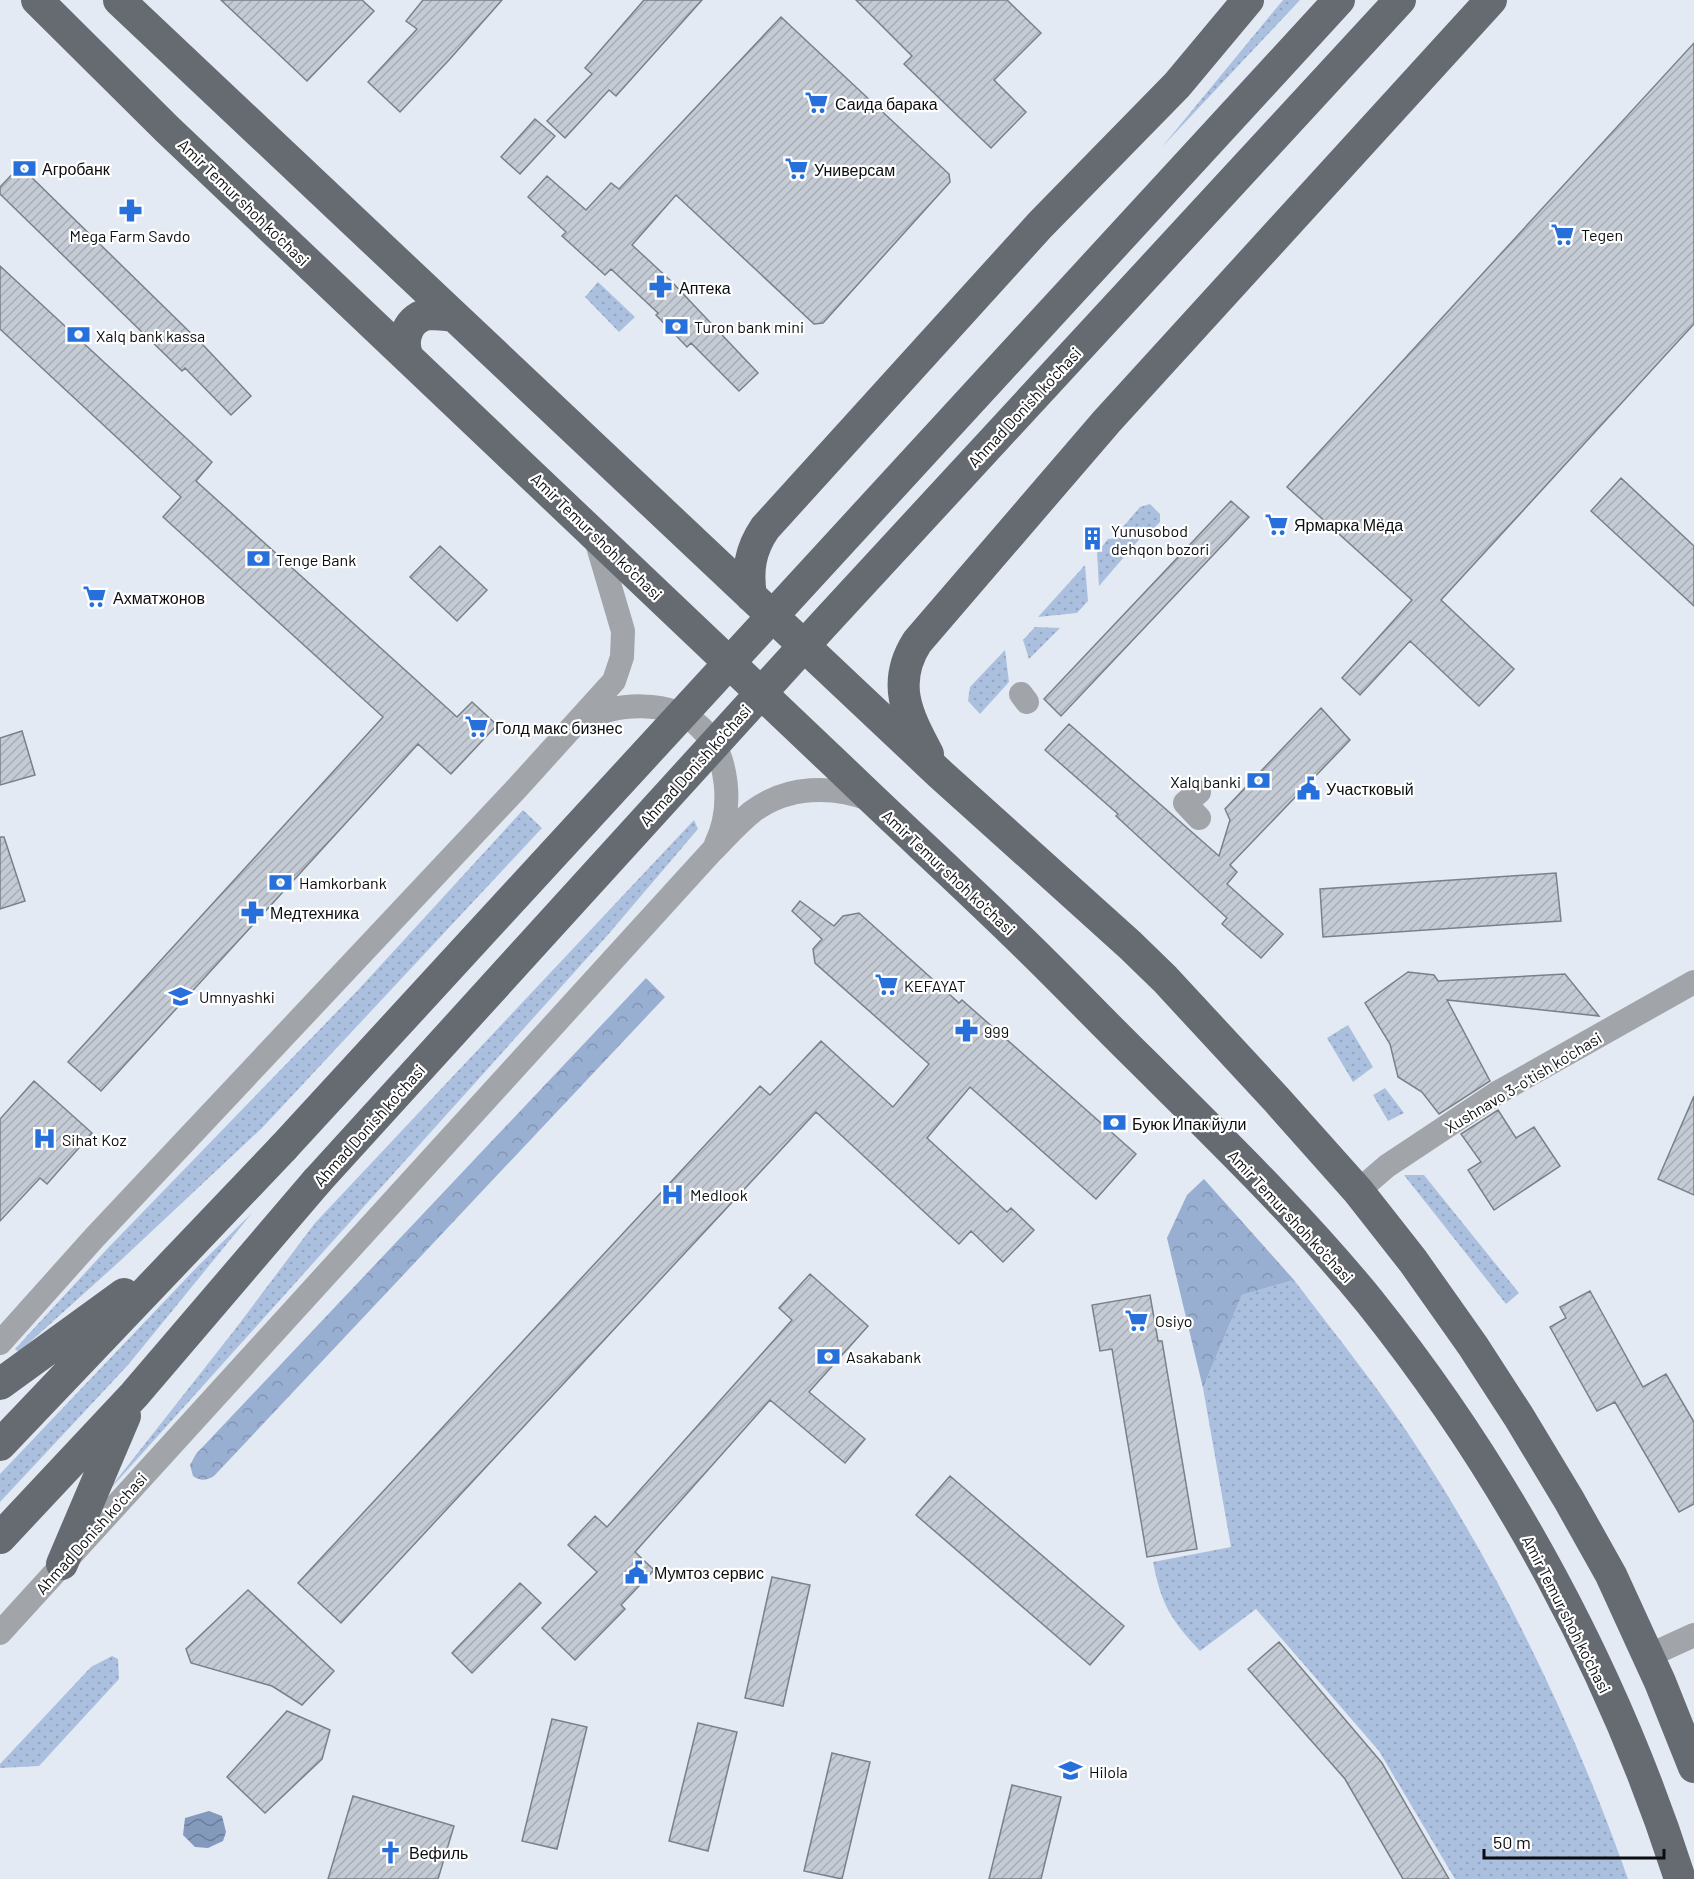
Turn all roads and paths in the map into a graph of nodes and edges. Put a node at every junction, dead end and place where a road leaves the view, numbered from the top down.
1 (37, 0) edge
2 (120, 0) edge
3 (1248, 0) edge
4 (1339, 0) edge
5 (1400, 0) edge
6 (1491, 0) edge
7 (454, 316) junction
8 (408, 357) junction
9 (595, 534) junction
10 (751, 596) junction
11 (567, 733) junction
12 (939, 773) junction
13 (1199, 792) dead end
14 (873, 800) junction
15 (1199, 818) dead end
16 (712, 851) junction
17 (1694, 982) edge
18 (1358, 1191) junction
19 (191, 1246) junction
20 (0, 1343) edge
21 (0, 1384) edge
22 (134, 1395) junction
23 (0, 1445) edge
24 (0, 1538) edge
25 (62, 1564) junction
26 (0, 1633) edge
27 (1694, 1635) edge
28 (1648, 1656) junction
29 (1694, 1767) edge
30 (1680, 1879) edge

1 - 8 main road, Amir Temur shoh ko'chasi
2 - 7 main road
3 - 10 main road
4 - 19 main road, bridge
5 - 22 main road, Ahmad Donish ko'chasi, bridge
6 - 12 main road
7 - 8 main road
7 - 10 main road
8 - 9 main road, Amir Temur shoh ko'chasi
9 - 11 street
9 - 14 main road, Amir Temur shoh ko'chasi
10 - 12 main road
11 - 16 street
11 - 20 street
12 - 18 main road
13 - 15 street
14 - 16 street, Ahmad Donish ko'chasi
14 - 30 main road, Amir Temur shoh ko'chasi
16 - 25 street, Ahmad Donish ko'chasi
17 - 18 street, Xushnavo 3-o'tish ko'chasi
18 - 28 main road
19 - 21 main road
19 - 23 main road
22 - 24 main road, Ahmad Donish ko'chasi
22 - 25 main road
25 - 26 street, Ahmad Donish ko'chasi
27 - 28 street
28 - 29 main road

